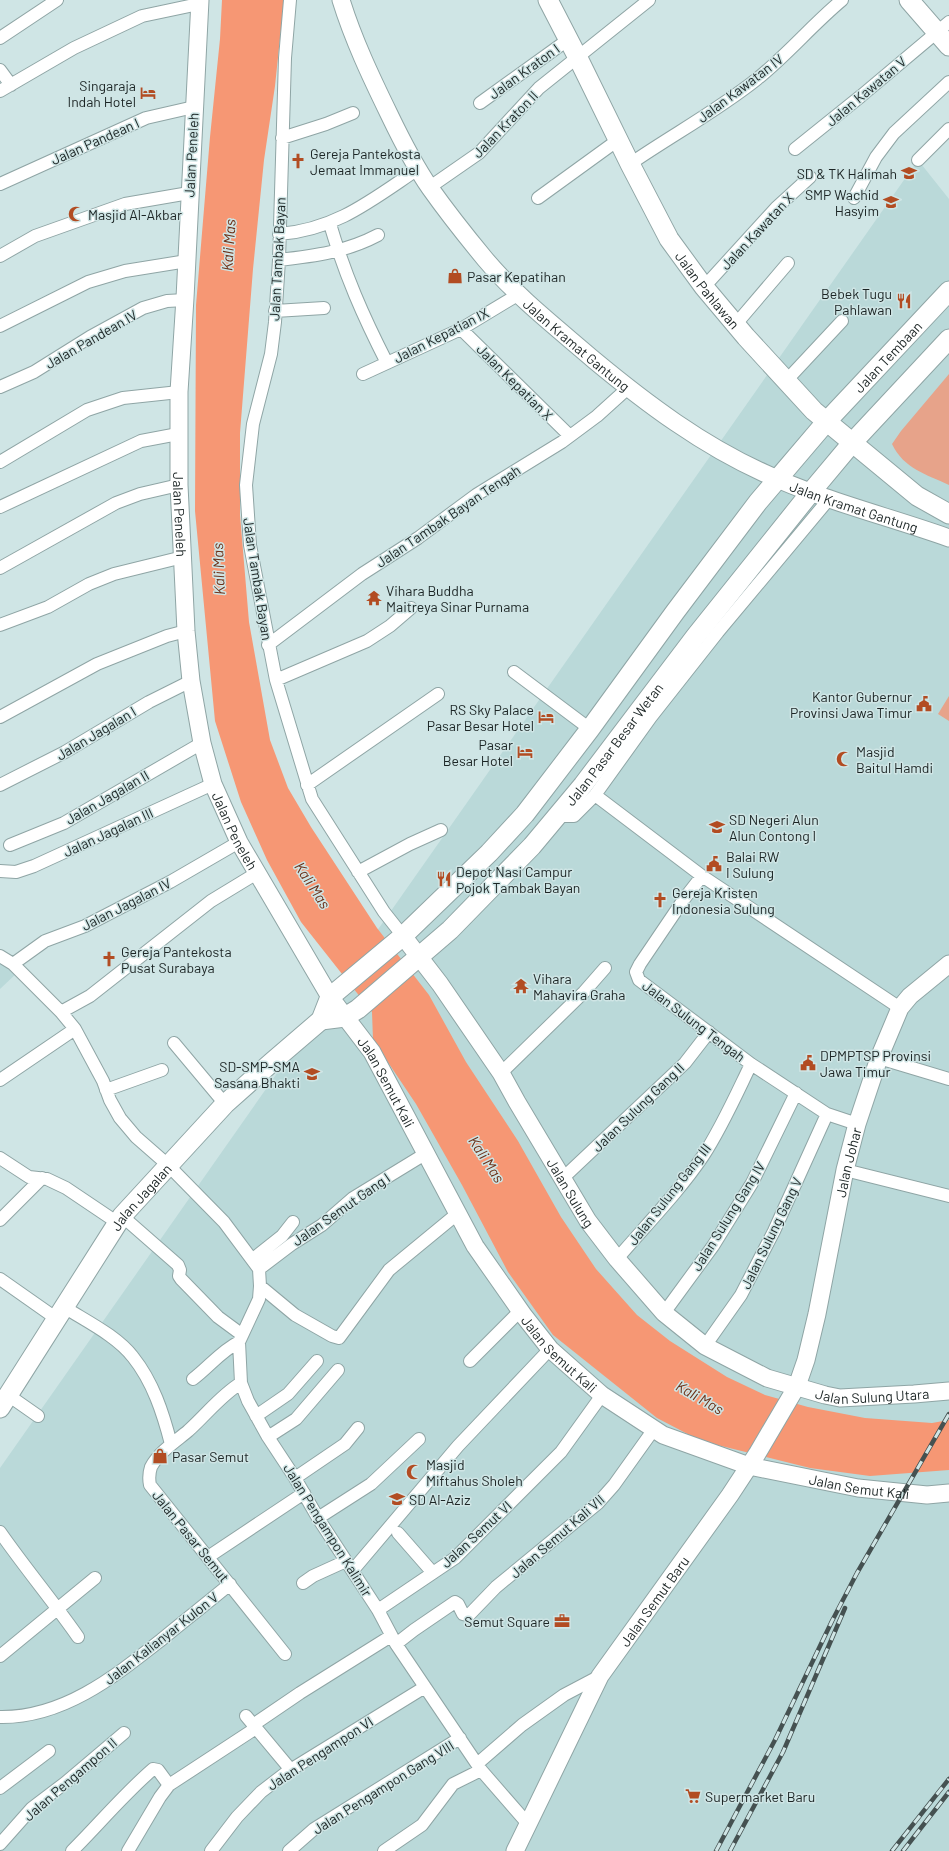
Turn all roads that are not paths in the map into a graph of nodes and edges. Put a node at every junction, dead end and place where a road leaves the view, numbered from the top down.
1 (57, 0) edge
2 (290, 0) edge
3 (341, 0) edge
4 (548, 0) edge
5 (648, 0) edge
6 (842, 0) edge
7 (911, 1) edge
8 (199, 2) edge
9 (943, 26) edge
10 (0, 38) edge
11 (569, 39) junction
12 (949, 46) edge
13 (578, 58) junction
14 (0, 70) edge
15 (949, 82) edge
16 (11, 85) junction
17 (0, 91) edge
18 (480, 103) dead end
19 (194, 106) junction
20 (353, 113) dead end
21 (949, 129) edge
22 (282, 138) junction
23 (618, 140) junction
24 (795, 149) dead end
25 (918, 160) dead end
26 (630, 164) junction
27 (418, 169) junction
28 (810, 177) dead end
29 (0, 184) edge
30 (430, 187) junction
31 (189, 193) junction
32 (538, 198) dead end
33 (854, 198) dead end
34 (330, 224) junction
35 (279, 234) junction
36 (378, 235) dead end
37 (338, 251) junction
38 (0, 256) edge
39 (279, 260) junction
40 (187, 261) junction
41 (788, 263) dead end
42 (704, 287) junction
43 (949, 292) edge
44 (518, 294) junction
45 (185, 300) junction
46 (324, 308) dead end
47 (275, 312) junction
48 (842, 321) dead end
49 (736, 324) junction
50 (0, 326) edge
51 (461, 329) junction
52 (949, 339) edge
53 (387, 363) junction
54 (363, 374) dead end
55 (786, 382) junction
56 (0, 387) edge
57 (628, 388) junction
58 (179, 392) junction
59 (826, 421) junction
60 (178, 434) junction
61 (570, 436) junction
62 (852, 443) junction
63 (0, 462) edge
64 (777, 479) junction
65 (179, 485) junction
66 (811, 492) junction
67 (829, 499) junction
68 (0, 508) edge
69 (949, 514) edge
70 (949, 538) edge
71 (183, 556) junction
72 (0, 568) edge
73 (411, 608) dead end
74 (0, 625) edge
75 (186, 631) junction
76 (268, 644) junction
77 (682, 667) junction
78 (514, 672) dead end
79 (276, 680) junction
80 (191, 681) junction
81 (438, 694) dead end
82 (0, 717) edge
83 (590, 729) junction
84 (202, 743) junction
85 (213, 784) junction
86 (0, 785) edge
87 (307, 785) junction
88 (595, 795) junction
89 (558, 816) junction
90 (441, 830) dead end
91 (239, 842) junction
92 (10, 845) dead end
93 (0, 871) edge
94 (358, 872) junction
95 (257, 873) junction
96 (702, 876) junction
97 (451, 888) junction
98 (473, 908) junction
99 (398, 941) junction
100 (0, 956) edge
101 (415, 961) junction
102 (13, 964) junction
103 (949, 964) edge
104 (605, 968) dead end
105 (330, 997) junction
106 (900, 1008) junction
107 (61, 1012) junction
108 (352, 1013) junction
109 (321, 1020) junction
110 (74, 1029) junction
111 (709, 1032) junction
112 (174, 1043) dead end
113 (879, 1058) junction
114 (751, 1064) junction
115 (162, 1070) dead end
116 (501, 1073) junction
117 (949, 1079) edge
118 (0, 1080) edge
119 (106, 1090) junction
120 (796, 1093) junction
121 (225, 1104) junction
122 (827, 1114) junction
123 (858, 1124) junction
124 (425, 1154) junction
125 (0, 1158) edge
126 (168, 1165) junction
127 (845, 1170) junction
128 (42, 1178) junction
129 (563, 1178) junction
130 (949, 1196) edge
131 (457, 1214) junction
132 (120, 1219) junction
133 (0, 1220) edge
134 (293, 1222) dead end
135 (617, 1259) junction
136 (256, 1264) junction
137 (0, 1279) edge
138 (260, 1286) junction
139 (520, 1311) junction
140 (61, 1313) junction
141 (664, 1313) junction
142 (240, 1338) junction
143 (705, 1346) junction
144 (550, 1349) junction
145 (317, 1361) dead end
146 (470, 1361) dead end
147 (338, 1370) dead end
148 (193, 1378) dead end
149 (241, 1383) junction
150 (797, 1386) junction
151 (949, 1390) edge
152 (602, 1395) junction
153 (4, 1401) edge
154 (38, 1416) dead end
155 (256, 1416) junction
156 (358, 1428) dead end
157 (654, 1429) junction
158 (268, 1437) junction
159 (419, 1439) dead end
160 (171, 1444) junction
161 (753, 1460) junction
162 (295, 1478) junction
163 (304, 1493) junction
164 (949, 1493) edge
165 (318, 1518) junction
166 (0, 1532) edge
167 (398, 1533) dead end
168 (208, 1557) junction
169 (349, 1566) junction
170 (433, 1573) junction
171 (95, 1578) dead end
172 (303, 1583) dead end
173 (230, 1584) junction
174 (58, 1608) junction
175 (378, 1610) junction
176 (78, 1637) dead end
177 (393, 1640) junction
178 (285, 1654) dead end
179 (0, 1656) edge
180 (600, 1676) junction
181 (425, 1687) junction
182 (0, 1717) edge
183 (252, 1723) junction
184 (124, 1733) dead end
185 (460, 1738) junction
186 (49, 1751) dead end
187 (479, 1767) junction
188 (291, 1770) junction
189 (169, 1785) junction
190 (0, 1788) edge
191 (528, 1824) junction
192 (0, 1844) edge
193 (72, 1851) edge
194 (128, 1851) edge
195 (211, 1851) edge
196 (288, 1851) edge
197 (384, 1851) edge
198 (515, 1851) edge

1 - 10 street
2 - 22 street, Jalan Tambak Bayan
3 - 27 street, Jalan Kramat Gantung
4 - 11 main road, Jalan Pahlawan
5 - 13 street, Jalan Kraton II
6 - 26 street, Jalan Kawatan IV
7 - 9 main road
8 - 16 street
8 - 19 street, Jalan Peneleh
9 - 12 main road
9 - 24 street, Jalan Kawatan V
11 - 13 main road, Jalan Pahlawan
11 - 18 street, Jalan Kraton I
13 - 23 main road, Jalan Pahlawan
13 - 30 street, Jalan Kraton II
14 - 16 street
15 - 33 street
16 - 17 street
19 - 29 street, Jalan Pandean I
19 - 31 street, Jalan Peneleh
20 - 22 street
21 - 25 street
22 - 35 street, Jalan Tambak Bayan
23 - 26 main road, Jalan Pahlawan
23 - 32 street
26 - 42 main road, Jalan Pahlawan
27 - 30 street, Jalan Kramat Gantung
27 - 34 street
28 - 42 street, Jalan Kawatan X
30 - 44 street, Jalan Kramat Gantung
31 - 38 street
31 - 40 street, Jalan Peneleh
34 - 35 street
34 - 37 street
35 - 39 street, Jalan Tambak Bayan
36 - 37 street
37 - 39 street
37 - 53 street
39 - 47 street, Jalan Tambak Bayan
40 - 45 street, Jalan Peneleh
40 - 50 street
41 - 49 street
42 - 49 main road, Jalan Pahlawan
43 - 59 main road, Jalan Tembaan
44 - 51 street, Jalan Kepatian IX
44 - 57 street, Jalan Kramat Gantung
45 - 56 street, Jalan Pandean IV
45 - 58 street, Jalan Peneleh
46 - 47 street
47 - 76 street, Jalan Tambak Bayan
48 - 55 street
49 - 55 main road, Jalan Pahlawan
51 - 53 street, Jalan Kepatian IX
51 - 61 street, Jalan Kepatian X
52 - 62 main road
53 - 54 street, Jalan Kepatian IX
55 - 59 main road, Jalan Pahlawan
57 - 61 street, Jalan Tambak Bayan Tengah
57 - 64 street, Jalan Kramat Gantung
58 - 60 street, Jalan Peneleh
58 - 63 street
59 - 62 main road, Jalan Pahlawan
59 - 64 main road, Jalan Pasar Besar Wetan
60 - 65 street, Jalan Peneleh
60 - 68 street
61 - 76 street, Jalan Tambak Bayan Tengah
62 - 66 main road, Jalan Pasar Besar Wetan
62 - 69 main road, Jalan Pahlawan
64 - 66 street, Jalan Kramat Gantung
64 - 83 main road, Jalan Pasar Besar Wetan
65 - 71 street, Jalan Peneleh
65 - 72 street
66 - 67 street, Jalan Kramat Gantung
66 - 77 main road, Jalan Pasar Besar Wetan
67 - 70 street, Jalan Kramat Gantung
67 - 77 street
71 - 74 street
71 - 75 street, Jalan Peneleh
73 - 79 street
75 - 80 street, Jalan Peneleh
75 - 82 street
76 - 79 street, Jalan Tambak Bayan
77 - 88 street
77 - 89 main road, Jalan Pasar Besar Wetan
78 - 83 street
79 - 87 street, Jalan Tambak Bayan
80 - 84 street, Jalan Peneleh
80 - 86 street, Jalan Jagalan I
81 - 87 street
83 - 97 main road, Jalan Pasar Besar Wetan
84 - 85 street, Jalan Peneleh
84 - 92 street, Jalan Jagalan II
85 - 91 street, Jalan Peneleh
85 - 93 street, Jalan Jagalan III
87 - 94 street, Jalan Tambak Bayan
88 - 89 street
88 - 96 street
89 - 98 main road, Jalan Pasar Besar Wetan
90 - 94 street
91 - 95 street, Jalan Peneleh
91 - 102 street, Jalan Jagalan IV
94 - 99 street, Jalan Tambak Bayan
95 - 105 street, Jalan Peneleh
95 - 107 street
96 - 106 street
96 - 111 street, Jalan Sulung Tengah
97 - 98 main road
97 - 99 main road, Jalan Pasar Besar Wetan
98 - 101 main road, Jalan Pasar Besar Wetan
99 - 101 street, Jalan Sulung
99 - 105 main road, Jalan Pasar Besar Wetan
100 - 102 street
101 - 108 main road, Jalan Pasar Besar Wetan
101 - 116 street, Jalan Sulung
102 - 107 street
103 - 106 street, Jalan Johar
104 - 116 street
105 - 108 street, Jalan Semut Kali
105 - 109 main road, Jalan Jagalan
106 - 113 street, Jalan Johar
107 - 110 street
108 - 109 main road
108 - 124 street, Jalan Semut Kali
109 - 121 main road, Jalan Jagalan
110 - 118 street
110 - 119 street
111 - 114 street, Jalan Sulung Tengah
111 - 129 street, Jalan Sulung Gang II
112 - 121 street
113 - 117 street
113 - 123 street, Jalan Johar
114 - 120 street, Jalan Sulung Tengah
114 - 135 street, Jalan Sulung Gang III
115 - 119 street
116 - 129 street, Jalan Sulung
119 - 126 street
120 - 122 street, Jalan Sulung Tengah
120 - 141 street, Jalan Sulung Gang IV
121 - 126 main road, Jalan Jagalan
122 - 123 street, Jalan Sulung Tengah
122 - 143 street, Jalan Sulung Gang V
123 - 127 street, Jalan Johar
124 - 131 street, Jalan Semut Kali
124 - 136 street, Jalan Semut Gang I
125 - 128 street
126 - 132 main road, Jalan Jagalan
126 - 136 street
127 - 130 street
127 - 150 street, Jalan Johar
128 - 132 street
128 - 133 street
129 - 135 street, Jalan Sulung
131 - 138 street
131 - 139 street, Jalan Semut Kali
132 - 140 main road, Jalan Jagalan
132 - 142 street
134 - 136 street
135 - 141 street, Jalan Sulung
136 - 138 street
137 - 140 street
138 - 142 street
139 - 144 street, Jalan Semut Kali
139 - 146 street
140 - 153 main road, Jalan Jagalan
140 - 160 street
141 - 143 street, Jalan Sulung
142 - 148 street
142 - 149 street, Jalan Pengampon Kalimir
143 - 150 street, Jalan Sulung
144 - 152 street, Jalan Semut Kali
144 - 169 street
145 - 155 street
147 - 158 street
149 - 155 street, Jalan Pengampon Kalimir
149 - 160 street, Jalan Pasar Semut
150 - 151 street, Jalan Sulung Utara
150 - 161 street, Jalan Semut Baru
152 - 157 street, Jalan Semut Kali
152 - 170 street, Jalan Semut VI
153 - 154 street
155 - 158 street, Jalan Pengampon Kalimir
156 - 162 street
157 - 161 street, Jalan Semut Kali
157 - 177 street, Jalan Semut Kali VII
158 - 162 street, Jalan Pengampon Kalimir
159 - 165 street
160 - 168 street, Jalan Pasar Semut
161 - 164 street, Jalan Semut Kali
161 - 180 street, Jalan Semut Baru
162 - 163 street, Jalan Pengampon Kalimir
163 - 165 street, Jalan Pengampon Kalimir
163 - 168 street
165 - 169 street, Jalan Pengampon Kalimir
166 - 174 street
167 - 170 street
168 - 173 street, Jalan Pasar Semut
169 - 172 street
169 - 175 street, Jalan Pengampon Kalimir
170 - 175 street, Jalan Semut VI
171 - 174 street
173 - 178 street, Jalan Pasar Semut
173 - 182 street, Jalan Kalianyar Kulon V
174 - 176 street
174 - 179 street
175 - 177 street, Jalan Pengampon Kalimir
177 - 181 street, Jalan Pengampon Kalimir
177 - 183 street
180 - 187 street
180 - 191 street, Jalan Semut Baru
181 - 185 street, Jalan Pengampon Kalimir
181 - 188 street, Jalan Pengampon VI
183 - 188 street
183 - 189 street
184 - 192 street, Jalan Pengampon II
185 - 187 street, Jalan Pengampon Kalimir
185 - 196 street, Jalan Pengampon Gang VIII
186 - 190 street
187 - 191 street
187 - 197 street
188 - 195 street, Jalan Pengampon VI
189 - 193 street
189 - 194 street
191 - 198 street, Jalan Semut Baru

